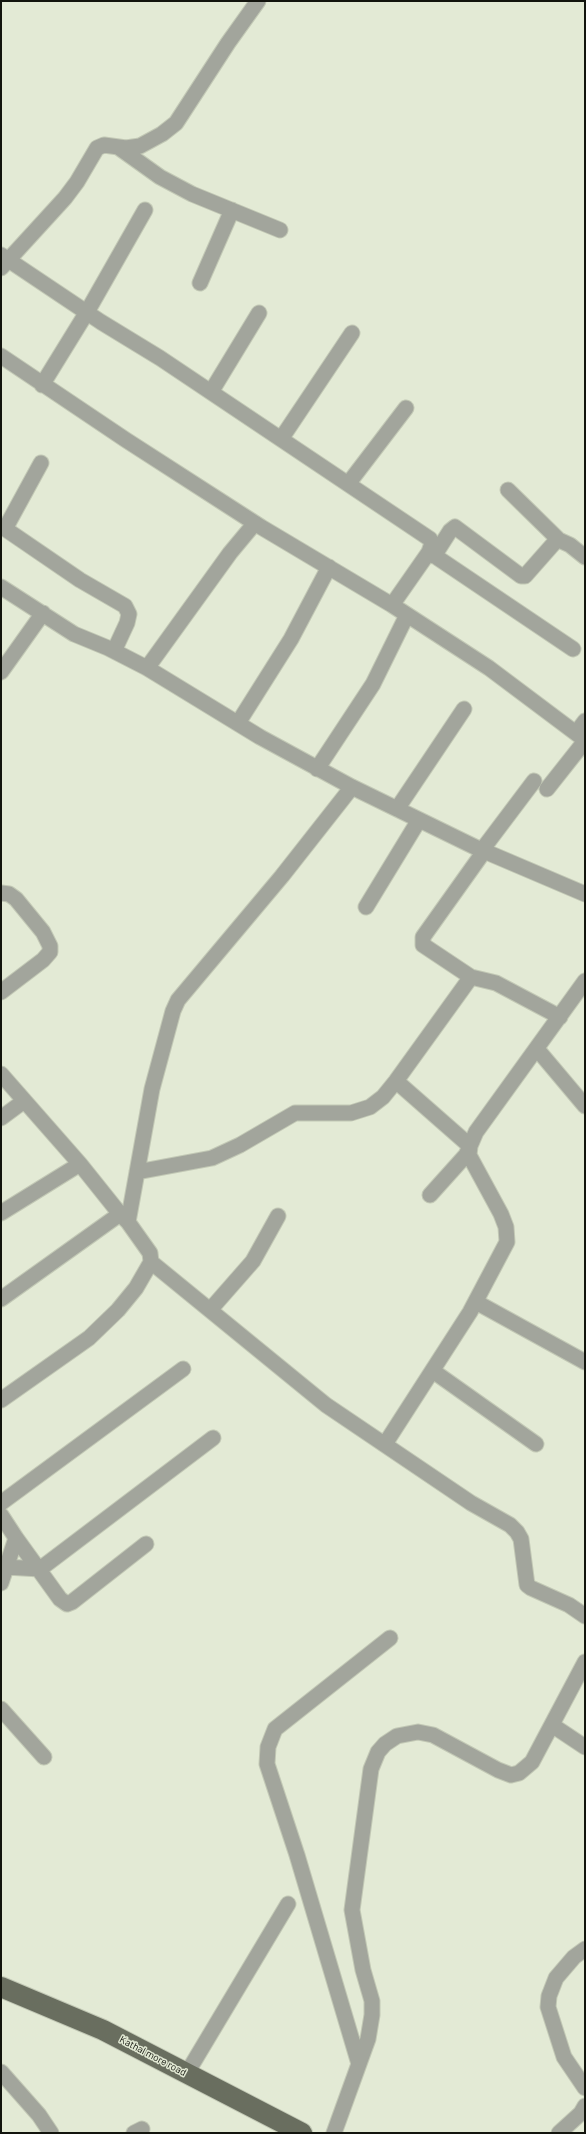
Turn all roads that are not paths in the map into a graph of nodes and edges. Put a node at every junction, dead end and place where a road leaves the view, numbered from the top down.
1 (258, 1) edge
2 (118, 147) junction
3 (145, 210) dead end
4 (232, 210) junction
5 (280, 230) dead end
6 (3, 261) edge
7 (200, 283) dead end
8 (87, 312) junction
9 (259, 313) dead end
10 (352, 333) dead end
11 (1, 356) edge
12 (42, 385) junction
13 (210, 392) junction
14 (406, 408) dead end
15 (281, 439) junction
16 (41, 463) dead end
17 (348, 484) junction
18 (508, 490) dead end
19 (255, 523) junction
20 (3, 528) edge
21 (559, 540) junction
22 (432, 554) junction
23 (585, 557) edge
24 (329, 567) junction
25 (1, 587) edge
26 (392, 605) junction
27 (43, 613) junction
28 (407, 614) junction
29 (573, 649) dead end
30 (114, 651) junction
31 (147, 668) junction
32 (1, 672) edge
33 (464, 709) dead end
34 (238, 723) junction
35 (583, 734) edge
36 (317, 769) junction
37 (534, 781) dead end
38 (352, 787) junction
39 (547, 789) dead end
40 (397, 809) junction
41 (419, 820) junction
42 (482, 850) junction
43 (1, 894) edge
44 (585, 894) edge
45 (366, 907) dead end
46 (470, 977) junction
47 (585, 981) edge
48 (1, 992) edge
49 (560, 1017) junction
50 (537, 1049) junction
51 (1, 1074) edge
52 (396, 1081) junction
53 (24, 1101) junction
54 (585, 1106) edge
55 (1, 1118) edge
56 (470, 1146) junction
57 (80, 1164) junction
58 (137, 1172) junction
59 (430, 1195) dead end
60 (1, 1212) edge
61 (278, 1216) dead end
62 (124, 1218) junction
63 (151, 1262) junction
64 (1, 1299) edge
65 (476, 1302) junction
66 (210, 1310) junction
67 (585, 1362) edge
68 (183, 1369) dead end
69 (433, 1371) junction
70 (1, 1400) edge
71 (213, 1438) dead end
72 (385, 1444) junction
73 (536, 1444) dead end
74 (1, 1504) edge
75 (1, 1515) edge
76 (16, 1538) junction
77 (146, 1544) dead end
78 (6, 1567) junction
79 (40, 1569) junction
80 (1, 1583) edge
81 (585, 1616) edge
82 (390, 1638) dead end
83 (585, 1662) edge
84 (1, 1709) edge
85 (552, 1725) junction
86 (585, 1747) edge
87 (44, 1757) dead end
88 (288, 1904) dead end
89 (585, 1949) edge
90 (1, 1987) edge
91 (359, 2064) junction
92 (1, 2072) edge
93 (187, 2073) junction
94 (585, 2088) edge
95 (585, 2106) edge
96 (51, 2133) edge
97 (302, 2133) edge
98 (334, 2133) edge
99 (559, 2133) edge

1 - 2 street
2 - 4 street
2 - 6 street
3 - 8 street
4 - 5 street
4 - 7 street
6 - 8 street
8 - 12 street
8 - 13 street
9 - 13 street
10 - 15 street
11 - 12 street
12 - 19 street
13 - 15 street
14 - 17 street
15 - 17 street
16 - 20 street
17 - 22 street
18 - 21 street
19 - 24 street
19 - 31 street
20 - 30 street
21 - 22 street
21 - 23 street
22 - 26 street
22 - 29 street
24 - 26 street
24 - 34 street
25 - 27 street
26 - 28 street
27 - 30 street
27 - 32 street
28 - 35 street
28 - 36 street
30 - 31 street
31 - 34 street
33 - 40 street
34 - 36 street
35 - 39 street
36 - 38 street
37 - 42 street
38 - 40 street
38 - 58 street
40 - 41 street
41 - 42 street
41 - 45 street
42 - 44 street
42 - 46 street
43 - 48 street
46 - 49 street
46 - 52 street
47 - 49 street
49 - 50 street
50 - 54 street
50 - 56 street
51 - 53 street
52 - 56 street
52 - 58 street
53 - 55 street
53 - 57 street
56 - 59 street
56 - 65 street
57 - 60 street
57 - 62 street
58 - 62 street
61 - 66 street
62 - 63 street
62 - 64 street
63 - 66 street
63 - 70 street
65 - 67 street
65 - 69 street
66 - 72 street
68 - 74 street
69 - 72 street
69 - 73 street
71 - 79 street
72 - 81 street
75 - 76 street
76 - 78 street
76 - 79 street
77 - 79 street
78 - 79 street
78 - 80 street
82 - 91 street
83 - 85 street
84 - 87 street
85 - 86 street
85 - 91 street
88 - 93 street
89 - 94 street
90 - 93 main road, Kathal more road
91 - 98 street
92 - 96 street
93 - 97 main road, Kathal more road
95 - 99 street

